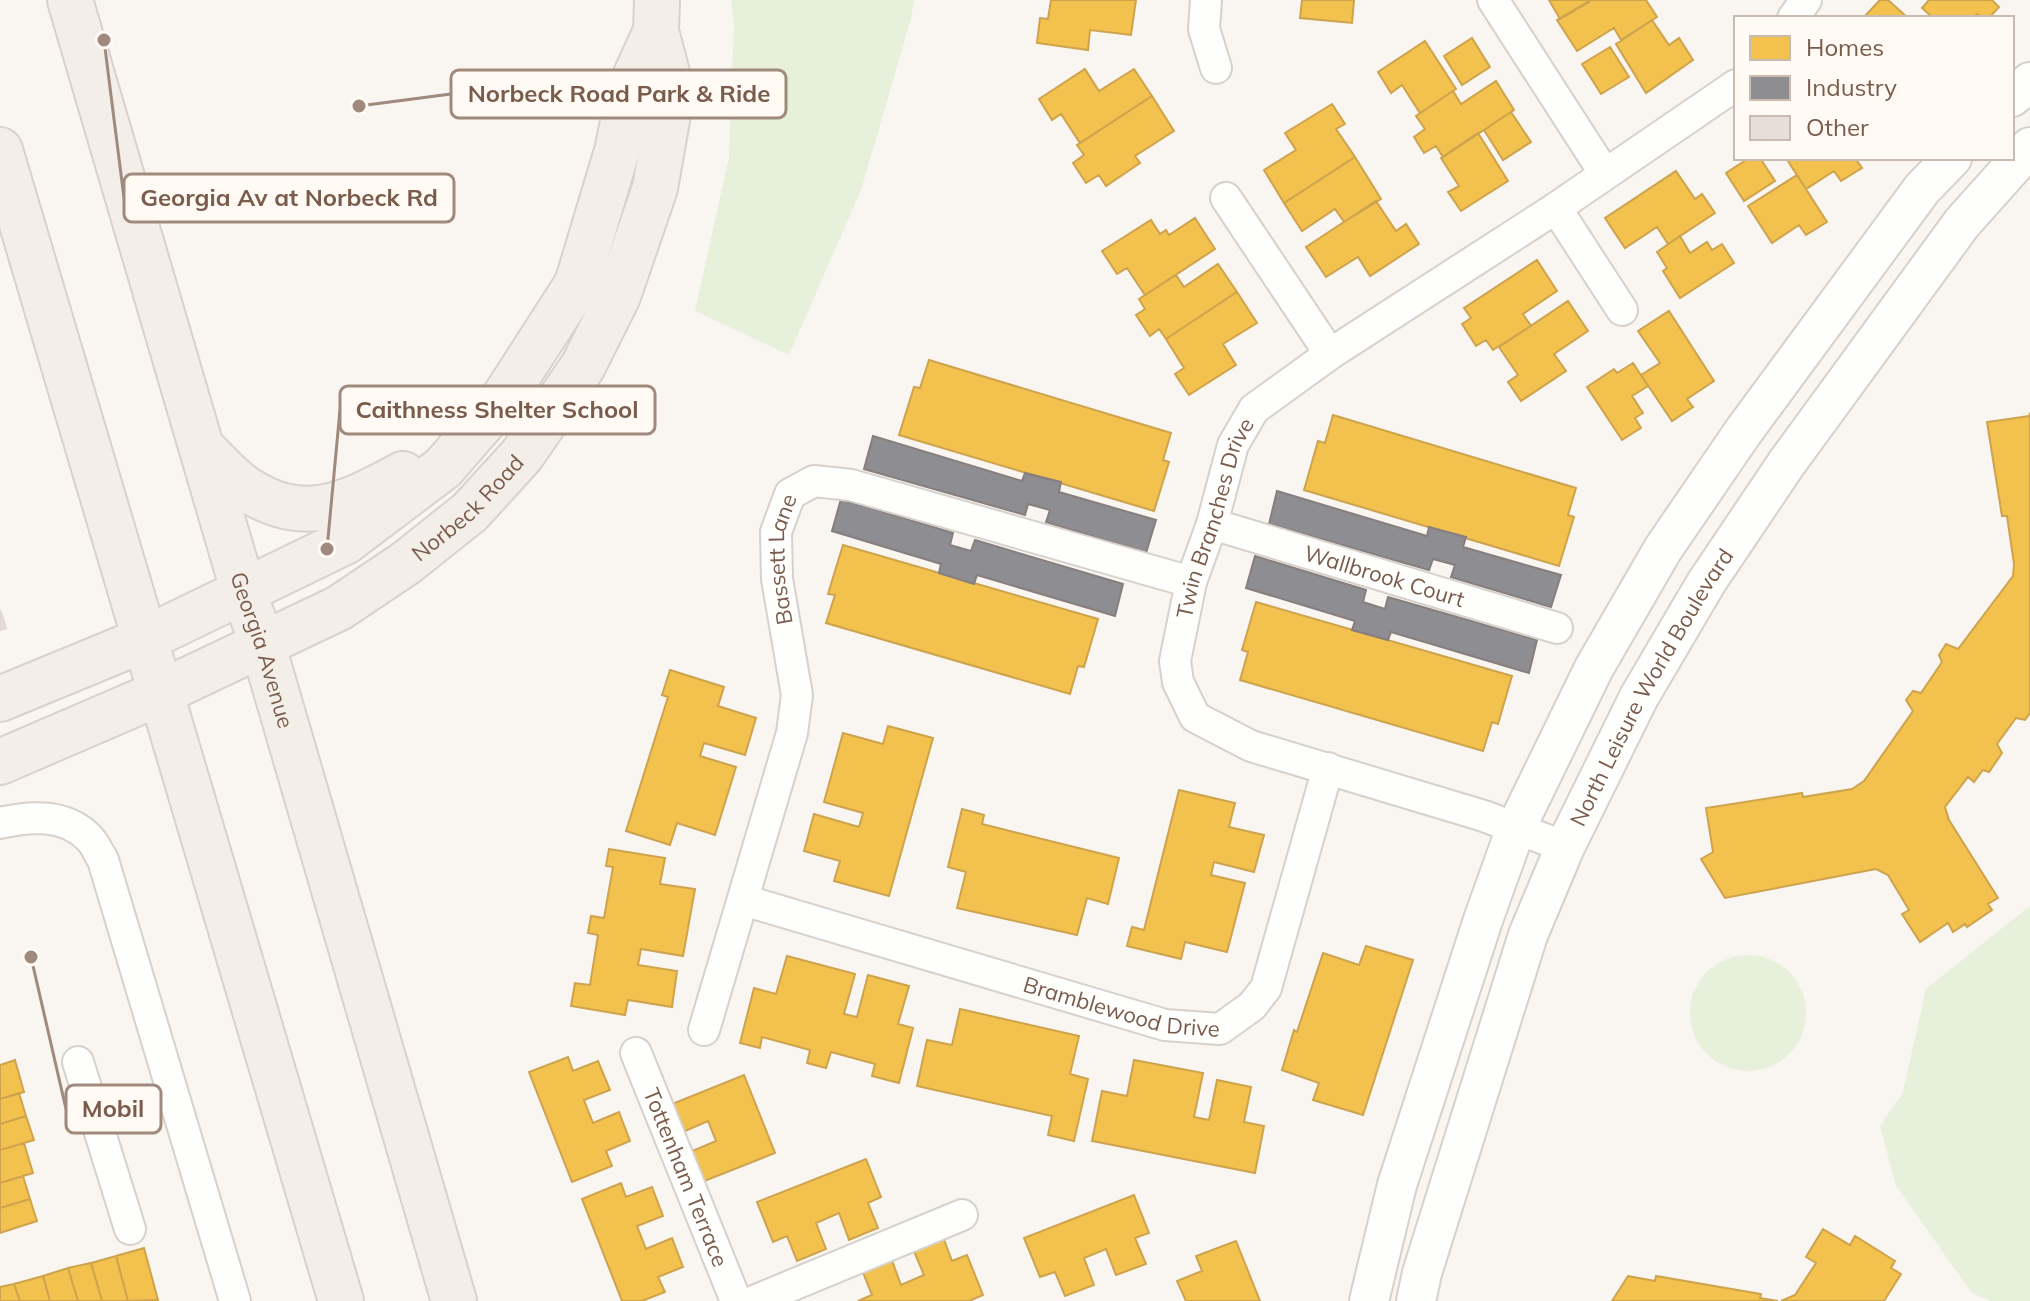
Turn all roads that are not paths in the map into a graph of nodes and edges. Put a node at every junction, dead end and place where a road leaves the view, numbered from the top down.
1 (39, 0) edge
2 (70, 0) edge
3 (1206, 0) edge
4 (1493, 0) edge
5 (657, 16) edge
6 (1216, 68) dead end
7 (2030, 82) edge
8 (1734, 86) edge
9 (2014, 95) edge
10 (2030, 147) edge
11 (0, 150) edge
12 (1950, 160) edge
13 (1605, 174) junction
14 (1226, 198) dead end
15 (129, 199) junction
16 (1556, 208) junction
17 (1622, 310) dead end
18 (1330, 354) junction
19 (469, 438) junction
20 (202, 448) junction
21 (1212, 524) junction
22 (1191, 582) junction
23 (244, 593) junction
24 (1557, 628) dead end
25 (143, 640) junction
26 (263, 646) junction
27 (160, 693) junction
28 (0, 699) edge
29 (0, 762) edge
30 (1328, 768) junction
31 (0, 823) edge
32 (1516, 828) junction
33 (1565, 847) junction
34 (743, 900) junction
35 (704, 1030) dead end
36 (636, 1053) dead end
37 (78, 1062) dead end
38 (962, 1215) dead end
39 (130, 1229) dead end
40 (817, 1289) edge
41 (235, 1301) edge
42 (341, 1301) edge
43 (454, 1301) edge
44 (736, 1301) edge
45 (754, 1301) edge
46 (1369, 1301) edge
47 (1416, 1301) edge

1 - 15 main road
2 - 15 main road, Georgia Avenue
3 - 6 street
4 - 13 street
5 - 19 main road, Norbeck Road
5 - 26 main road, Norbeck Road
7 - 9 street
8 - 13 street, Twin Branches Drive
10 - 33 street, North Leisure World Boulevard
11 - 25 main road
12 - 32 street
13 - 16 street, Twin Branches Drive
14 - 18 street
15 - 20 main road, Georgia Avenue
16 - 17 street
16 - 18 street, Twin Branches Drive
18 - 21 street, Twin Branches Drive
19 - 20 main road
19 - 23 main road, Norbeck Road
20 - 23 main road, Georgia Avenue
21 - 22 street, Twin Branches Drive
21 - 24 street, Wallbrook Court
22 - 30 street, Twin Branches Drive
22 - 34 street, Bassett Lane
23 - 25 main road, Norbeck Road
23 - 26 main road, Georgia Avenue
25 - 27 main road
25 - 28 main road, Norbeck Road
26 - 27 main road, Norbeck Road
26 - 43 main road, Georgia Avenue
27 - 29 main road, Norbeck Road
27 - 42 main road
30 - 32 street, Twin Branches Drive
30 - 34 street, Bramblewood Drive
31 - 41 street
32 - 33 street, Twin Branches Drive
32 - 46 street
33 - 47 street, North Leisure World Boulevard
34 - 35 street, Bassett Lane
36 - 44 street, Tottenham Terrace
37 - 39 street
38 - 40 street
40 - 45 street

